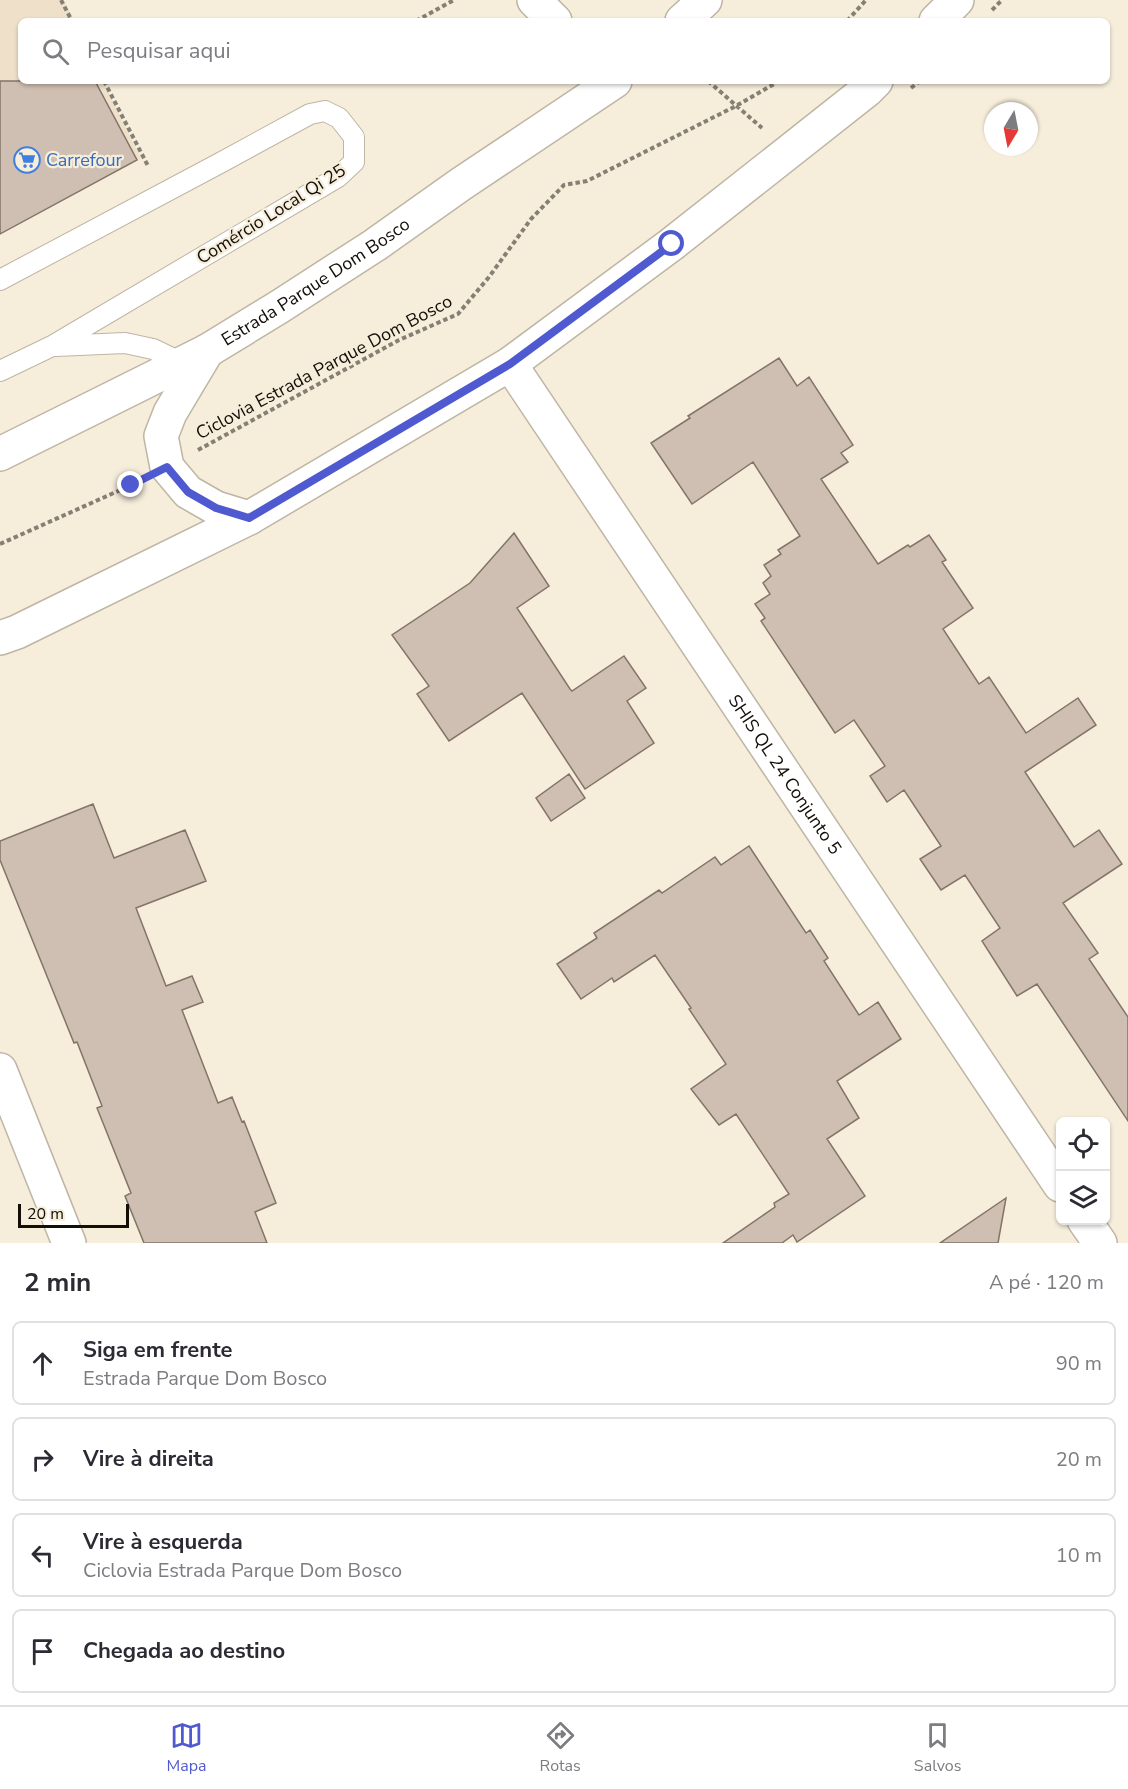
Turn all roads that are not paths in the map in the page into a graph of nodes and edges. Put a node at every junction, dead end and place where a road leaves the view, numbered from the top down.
1 (534, 0) edge
2 (705, 0) edge
3 (957, 0) edge
4 (552, 18) edge
5 (685, 18) edge
6 (939, 18) edge
7 (610, 84) edge
8 (873, 84) edge
9 (0, 280) edge
10 (52, 346) junction
11 (194, 357) junction
12 (510, 364) junction
13 (0, 371) edge
14 (0, 454) edge
15 (249, 518) junction
16 (0, 639) edge
17 (0, 1070) edge
18 (1056, 1179) edge
19 (1087, 1225) edge
20 (69, 1243) edge
21 (1100, 1243) edge

1 - 4 main road
2 - 5 main road
3 - 6 main road
7 - 11 main road, Estrada Parque Dom Bosco
8 - 12 main road
9 - 10 lane, Comércio Local Qi 25
10 - 11 lane
10 - 13 lane, Comércio Local Qi 25
11 - 14 main road, Estrada Parque Dom Bosco
11 - 15 main road
12 - 15 main road
12 - 18 main road, SHIS QL 24 Conjunto 5
15 - 16 main road
17 - 20 main road
19 - 21 main road

